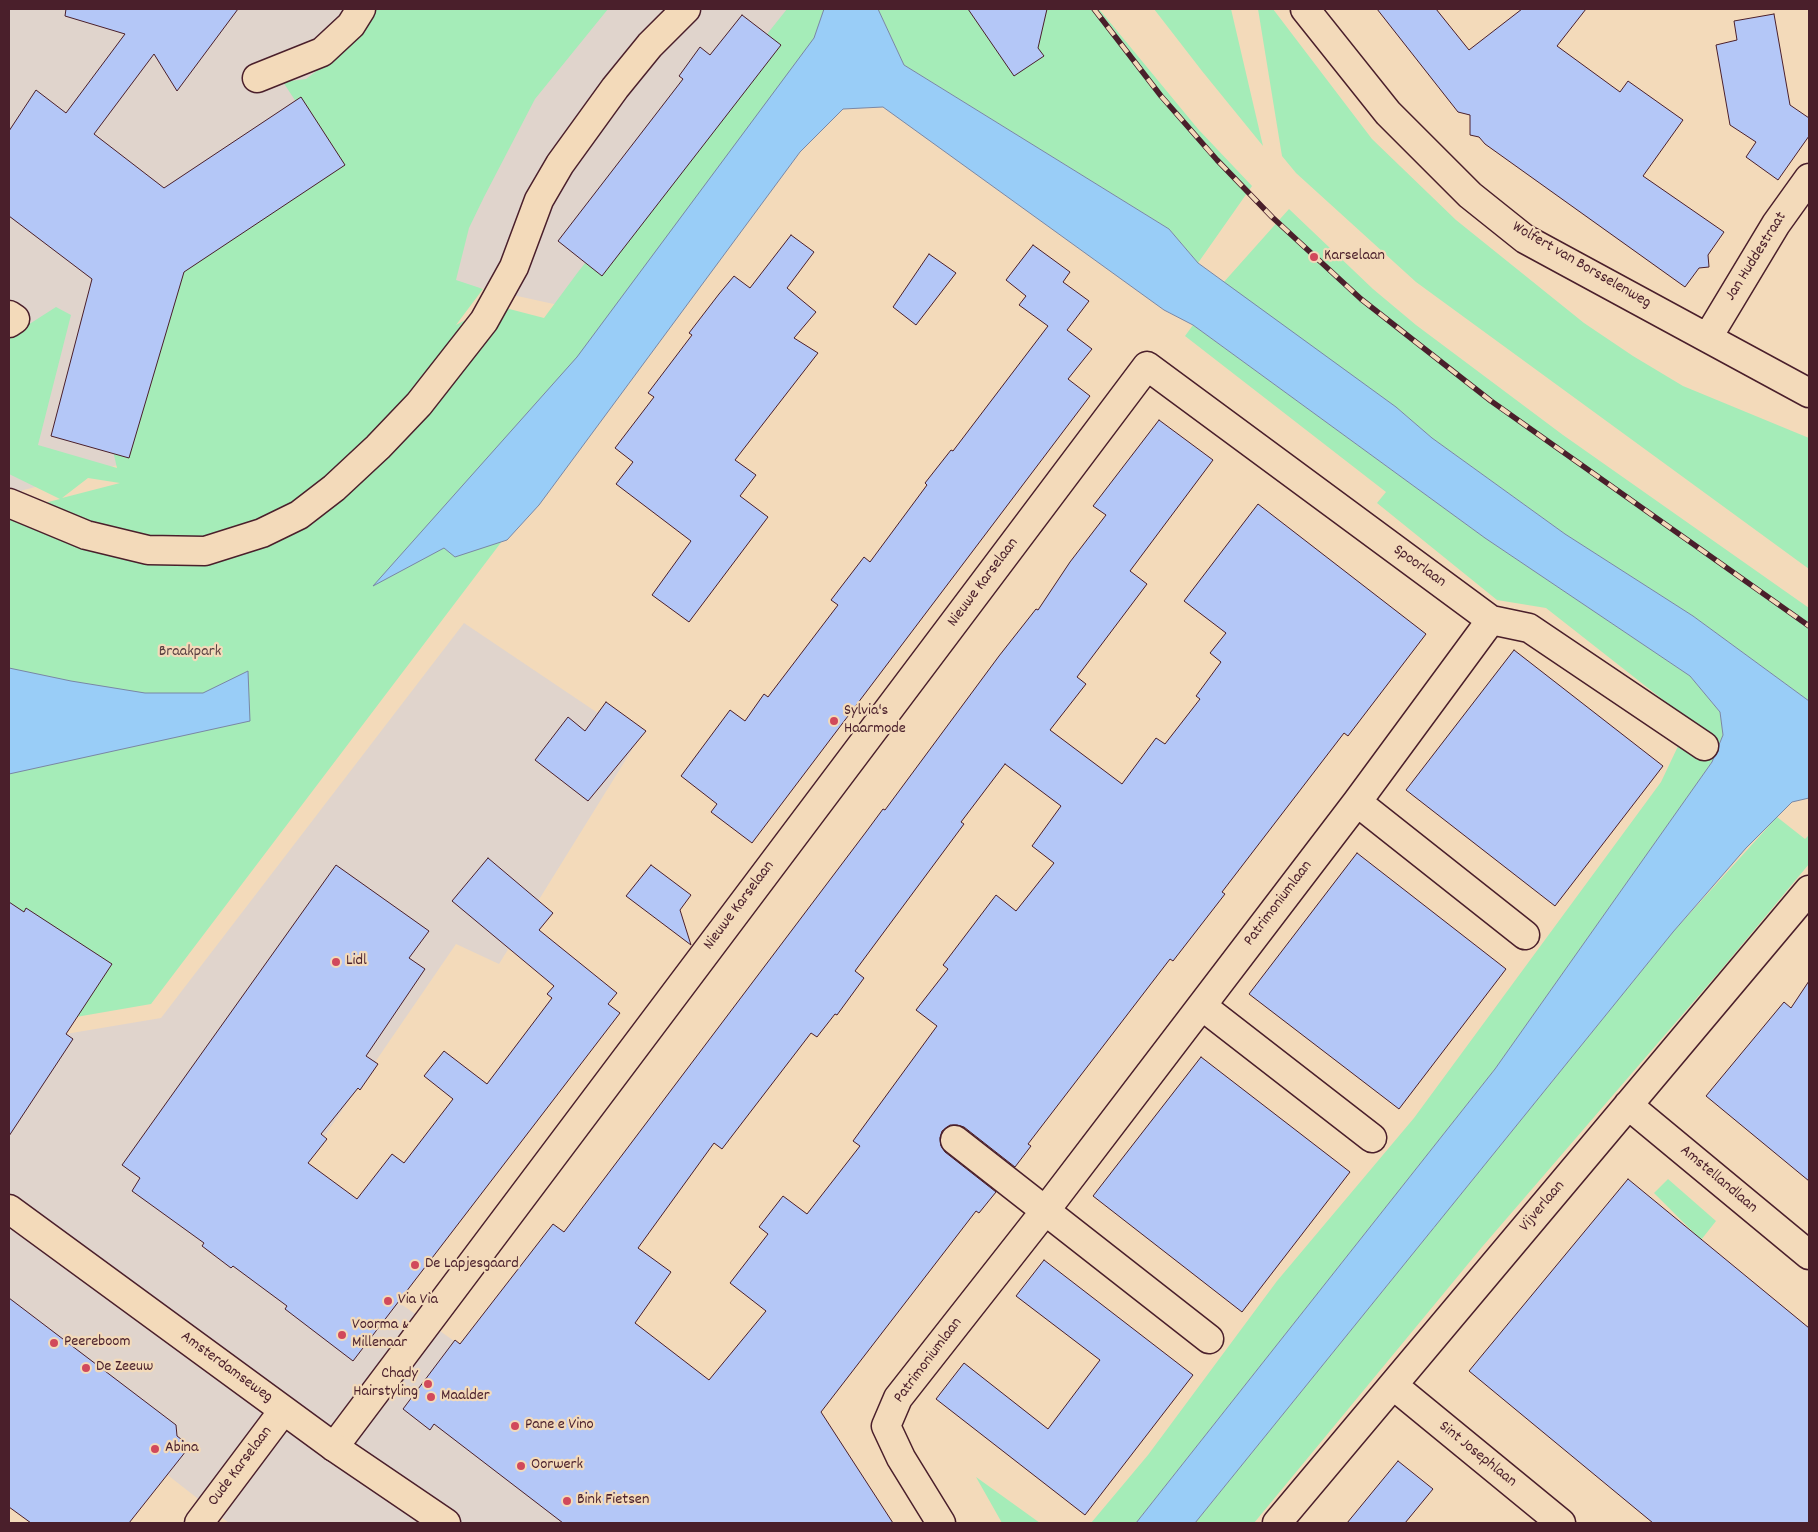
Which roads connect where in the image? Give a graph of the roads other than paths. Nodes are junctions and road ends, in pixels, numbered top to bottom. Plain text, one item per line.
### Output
1 (361, 9) edge
2 (686, 9) edge
3 (1305, 9) edge
4 (257, 78) dead end
5 (1809, 178) edge
6 (9, 315) edge
7 (9, 323) edge
8 (1708, 337) junction
9 (1147, 366) joint
10 (1809, 394) edge
11 (9, 503) edge
12 (1491, 620) junction
13 (1704, 746) dead end
14 (1357, 802) junction
15 (1809, 890) edge
16 (1525, 935) dead end
17 (1202, 1006) junction
18 (1628, 1105) junction
19 (1372, 1138) dead end
20 (956, 1140) dead end
21 (9, 1208) edge
22 (1045, 1211) junction
23 (1809, 1255) edge
24 (1209, 1339) dead end
25 (1394, 1386) junction
26 (284, 1411) junction
27 (334, 1447) junction
28 (199, 1523) edge
29 (446, 1523) edge
30 (941, 1523) edge
31 (1277, 1523) edge
32 (1561, 1523) edge

1 - 4 street
2 - 11 street
3 - 8 street, Wolfert van Borsselenweg
5 - 8 street, Jan Huddestraat
6 - 7 street
8 - 10 street, Wolfert van Borsselenweg
9 - 12 street, Spoorlaan
9 - 27 street, Nieuwe Karselaan
12 - 13 street, Spoorlaan
12 - 14 street, Patrimoniumlaan
14 - 16 street
14 - 17 street, Patrimoniumlaan
15 - 18 street, Vijverlaan
17 - 19 street
17 - 22 street, Patrimoniumlaan
18 - 23 street, Amstellandlaan
18 - 25 street, Vijverlaan
20 - 22 street
21 - 26 street, Amsterdamseweg
22 - 24 street
22 - 30 street, Patrimoniumlaan
25 - 31 street, Vijverlaan
25 - 32 street, Sint Josephlaan
26 - 27 street, Amsterdamseweg
26 - 28 street, Oude Karselaan
27 - 29 street, Amsterdamseweg

